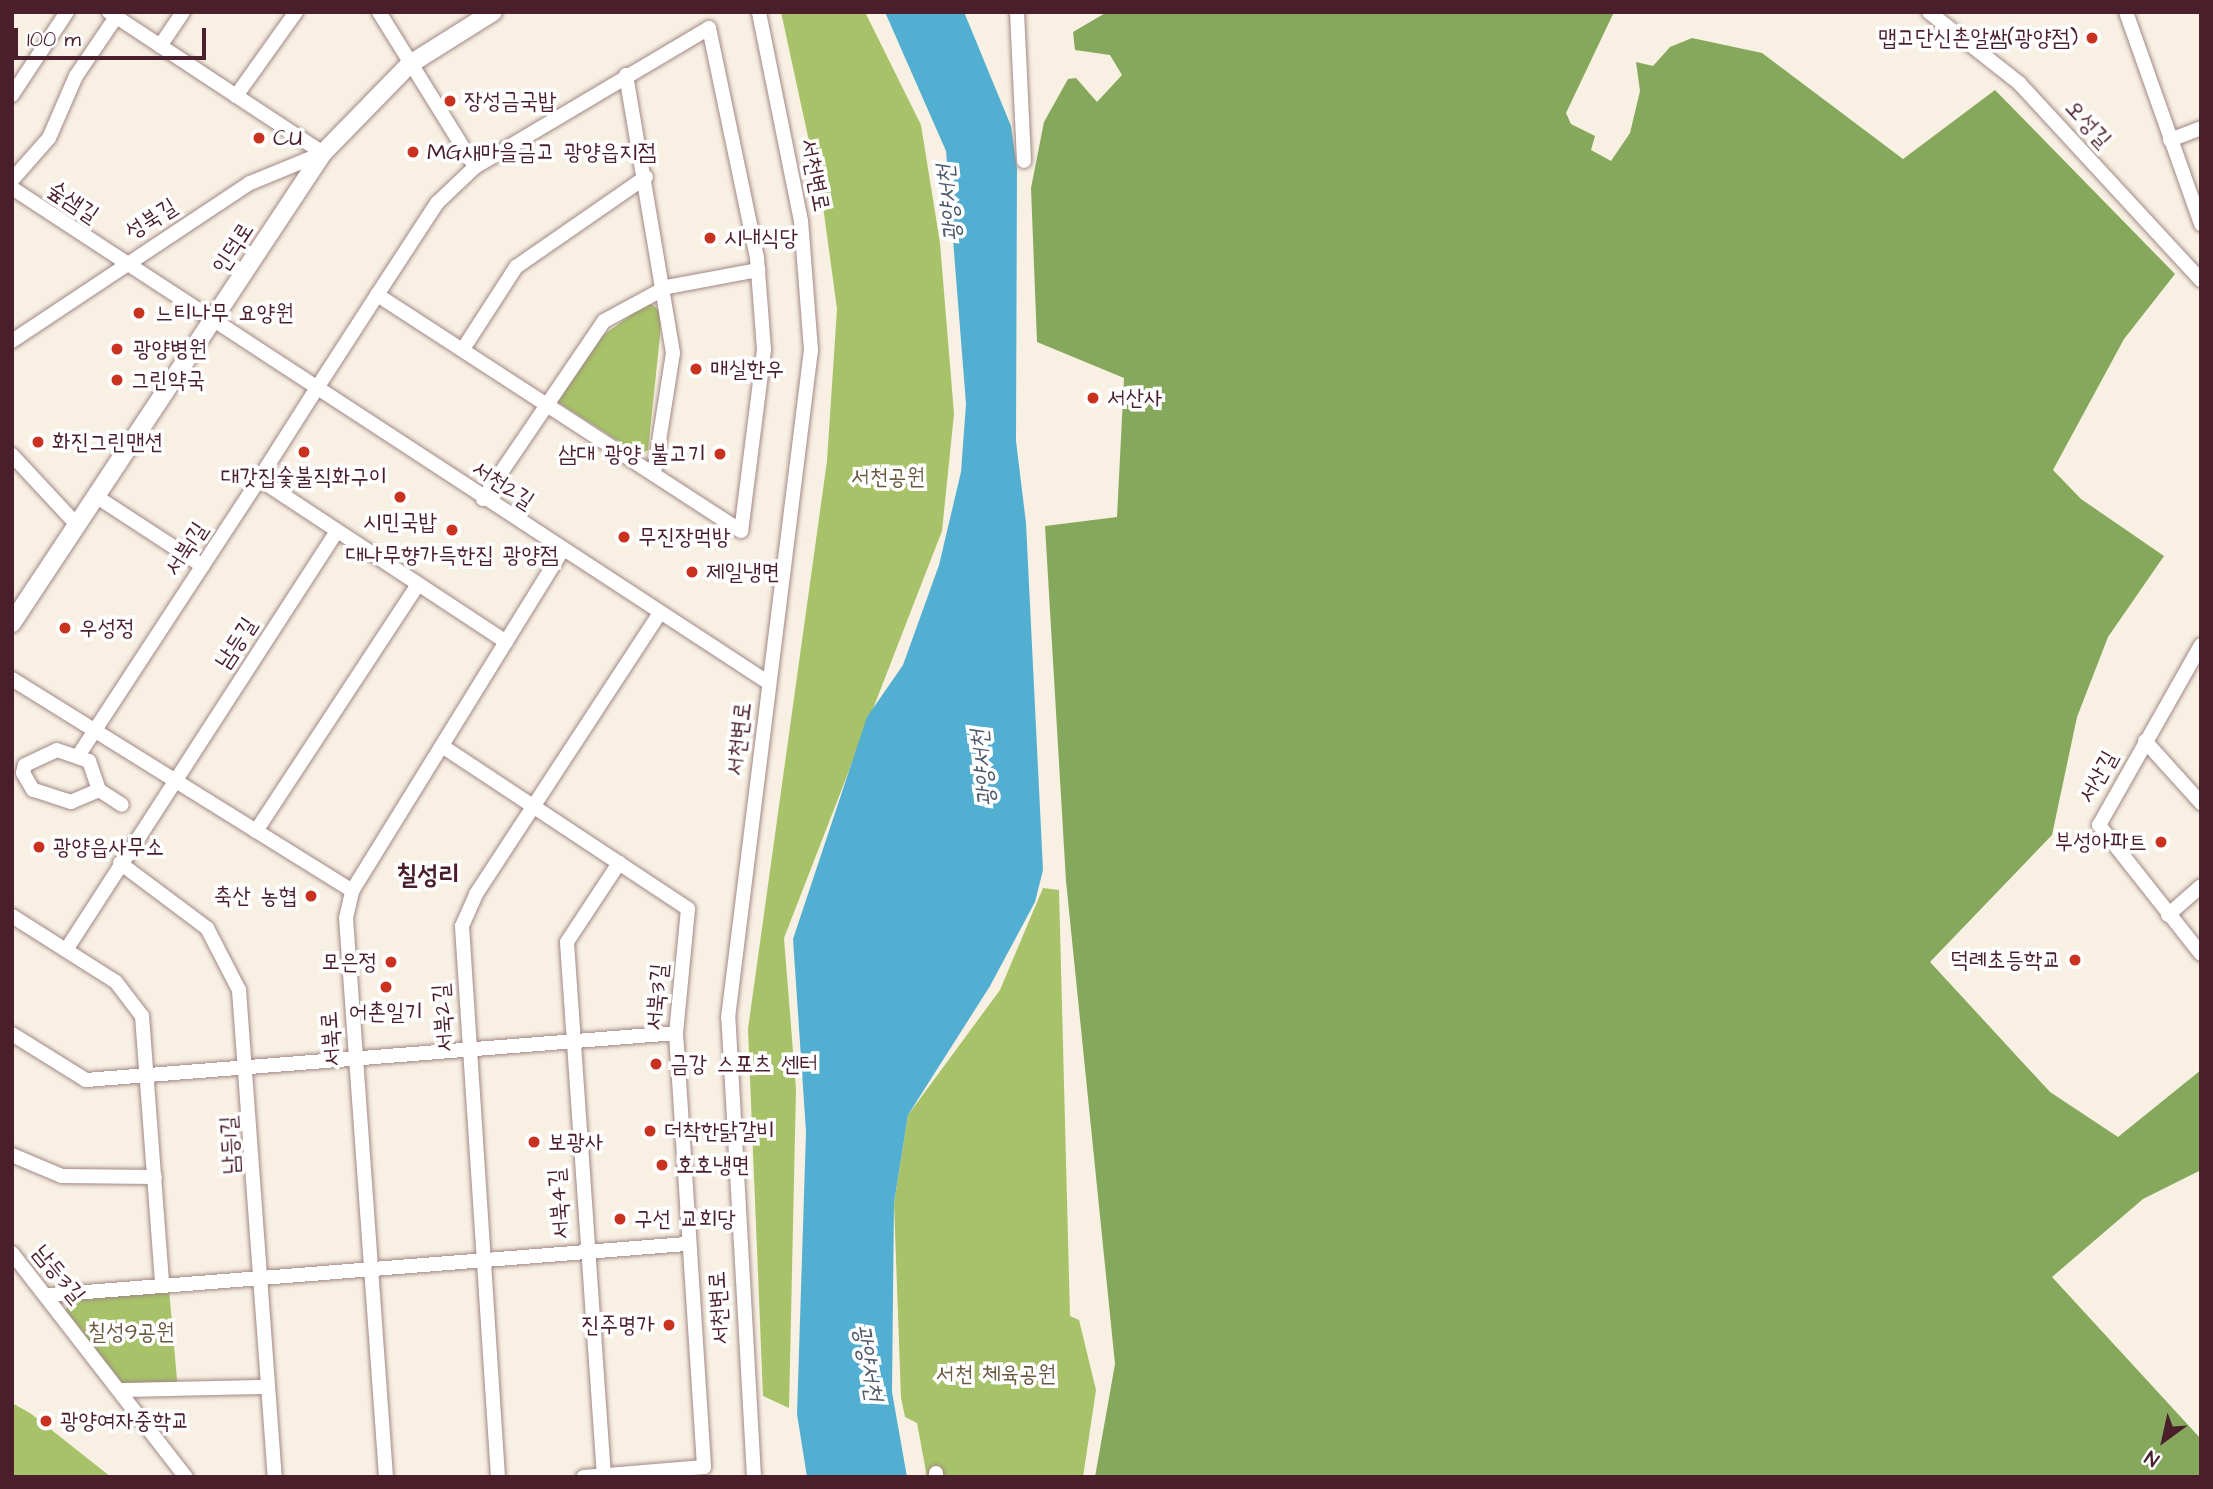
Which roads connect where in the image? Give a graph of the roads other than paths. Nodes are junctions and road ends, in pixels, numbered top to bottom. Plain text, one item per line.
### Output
1 (67, 12) edge
2 (183, 12) edge
3 (296, 12) edge
4 (379, 12) edge
5 (493, 12) edge
6 (759, 12) edge
7 (1017, 12) edge
8 (1929, 12) edge
9 (2126, 12) edge
10 (112, 15) edge
11 (160, 46) junction
12 (410, 64) junction
13 (626, 75) junction
14 (12, 95) edge
15 (236, 96) junction
16 (2201, 128) edge
17 (2170, 140) junction
18 (323, 153) junction
19 (1024, 160) dead end
20 (475, 167) junction
21 (646, 177) junction
22 (12, 180) edge
23 (12, 188) edge
24 (2201, 224) edge
25 (123, 264) junction
26 (758, 270) junction
27 (2201, 280) edge
28 (667, 287) junction
29 (377, 295) junction
30 (213, 325) junction
31 (12, 341) edge
32 (463, 349) junction
33 (315, 391) junction
34 (546, 404) junction
35 (12, 455) edge
36 (654, 473) junction
37 (259, 479) junction
38 (97, 498) junction
39 (484, 499) junction
40 (78, 526) junction
41 (337, 531) junction
42 (563, 550) junction
43 (202, 566) junction
44 (418, 584) junction
45 (660, 613) junction
46 (12, 623) edge
47 (506, 642) junction
48 (2201, 645) edge
49 (12, 679) edge
50 (769, 683) junction
51 (95, 731) junction
52 (2145, 741) junction
53 (442, 746) junction
54 (80, 753) junction
55 (174, 780) junction
56 (99, 790) junction
57 (2201, 803) edge
58 (122, 805) dead end
59 (533, 807) junction
60 (256, 831) junction
61 (120, 863) junction
62 (619, 863) junction
63 (2201, 886) edge
64 (352, 891) junction
65 (2168, 915) junction
66 (12, 916) edge
67 (66, 950) junction
68 (2201, 954) edge
69 (676, 1033) junction
70 (12, 1034) edge
71 (572, 1041) junction
72 (468, 1050) junction
73 (355, 1060) junction
74 (249, 1067) junction
75 (149, 1078) junction
76 (12, 1155) edge
77 (155, 1177) junction
78 (685, 1244) junction
79 (12, 1253) edge
80 (585, 1254) junction
81 (484, 1261) junction
82 (369, 1271) junction
83 (260, 1276) junction
84 (162, 1283) junction
85 (49, 1295) junction
86 (265, 1387) junction
87 (120, 1390) junction
88 (603, 1476) edge
89 (186, 1477) edge
90 (275, 1477) edge
91 (386, 1477) edge
92 (498, 1477) edge
93 (583, 1477) edge
94 (754, 1477) edge

1 - 14 street
2 - 11 street
3 - 15 street
4 - 12 street
5 - 12 main road, 인덕로
6 - 50 street, 서천변로
7 - 19 street
8 - 27 street, 오성길
9 - 17 street
10 - 11 street
10 - 22 street
11 - 15 street
12 - 18 main road, 인덕로
12 - 20 street
13 - 20 street, 서북1길
13 - 21 street
13 - 26 street, 서북1길
15 - 18 street
16 - 17 street
17 - 24 street
18 - 25 street, 성북길
18 - 30 main road, 인덕로
20 - 29 street, 서북1길
21 - 28 street
21 - 32 street
23 - 25 street, 숲샘길
25 - 30 street, 숲샘길
25 - 31 street, 성북길
26 - 28 street
26 - 36 street
28 - 34 street
28 - 36 street
29 - 32 street
29 - 33 street, 서북1길
30 - 33 street, 서천2길
30 - 38 main road, 인덕로
32 - 34 street
33 - 37 street, 서북1길
33 - 39 street, 서천2길
34 - 36 street
34 - 39 street
35 - 40 street
37 - 41 street
37 - 43 street, 서북1길
38 - 40 main road, 인덕로
38 - 43 street
39 - 42 street, 서천2길
40 - 46 main road, 인덕로
41 - 44 street
41 - 55 street, 남등길
42 - 45 street, 서천2길
42 - 47 street, 서북로
43 - 51 street, 서북1길
44 - 47 street
44 - 60 street
45 - 50 street, 서천2길
45 - 59 street, 서북2길
47 - 53 street, 서북로
48 - 52 street, 서산길
49 - 51 street
50 - 94 street, 서천변로
51 - 54 street, 서북1길
51 - 55 street
52 - 57 street
52 - 65 street, 서산길
53 - 59 street, 서북3길
53 - 64 street, 서북로
54 - 56 street
54 - 56 street
55 - 60 street
55 - 61 street, 남등길
56 - 58 street
59 - 62 street, 서북3길
59 - 72 street, 서북2길
60 - 64 street
61 - 67 street, 남등길
61 - 74 street, 남등1길
62 - 69 street, 서북3길
62 - 71 street, 서북4길
63 - 65 street
64 - 73 street, 서북로
65 - 68 street, 서산길
66 - 67 street
67 - 75 street
69 - 71 street
69 - 78 street, 서북3길
70 - 75 street
71 - 72 street
71 - 80 street, 서북4길
72 - 73 street
72 - 81 street, 서북2길
73 - 74 street
73 - 82 street, 서북로
74 - 75 street
74 - 83 street, 남등1길
75 - 77 street
76 - 77 street
77 - 84 street
78 - 80 street
78 - 88 street, 서북3길
79 - 85 street, 남등3길
80 - 81 street
80 - 88 street, 서북4길
81 - 82 street
81 - 92 street, 서북2길
82 - 83 street
82 - 91 street, 서북로
83 - 84 street
83 - 86 street, 남등1길
84 - 85 street
85 - 87 street, 남등3길
86 - 87 street
86 - 90 street, 남등1길
87 - 89 street, 남등3길
88 - 93 street

